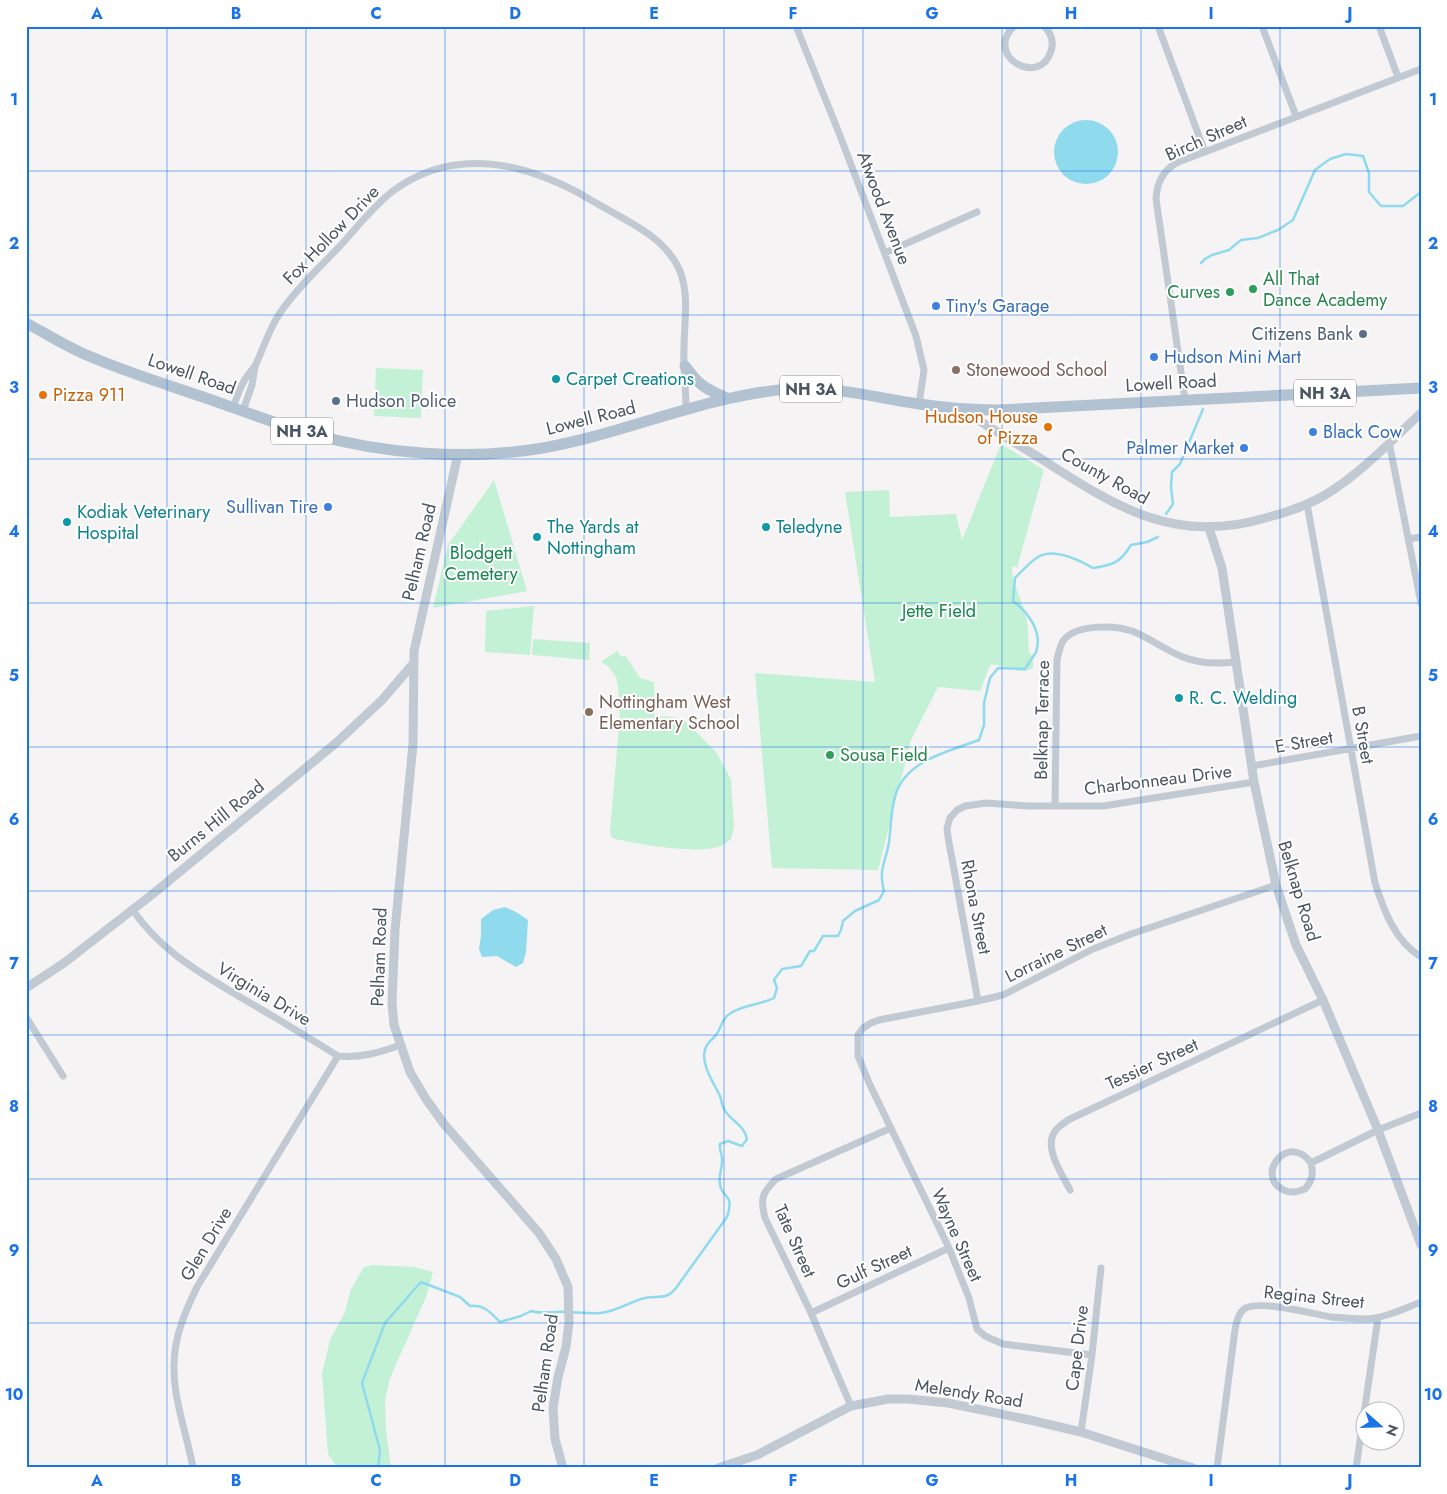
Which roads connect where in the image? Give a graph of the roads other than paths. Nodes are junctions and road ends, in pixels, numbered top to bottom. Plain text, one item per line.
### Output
1 (796, 26) edge
2 (1014, 26) edge
3 (1044, 26) edge
4 (1158, 26) edge
5 (1262, 26) edge
6 (1379, 26) edge
7 (1421, 69) edge
8 (1398, 77) junction
9 (1296, 116) junction
10 (1206, 152) junction
11 (977, 212) dead end
12 (885, 253) junction
13 (26, 323) edge
14 (685, 366) junction
15 (1421, 388) edge
16 (727, 398) junction
17 (1185, 400) junction
18 (919, 404) junction
19 (686, 408) junction
20 (238, 409) junction
21 (962, 410) junction
22 (1421, 413) edge
23 (1390, 442) junction
24 (458, 454) junction
25 (1307, 504) junction
26 (1209, 528) junction
27 (1421, 537) edge
28 (1408, 539) junction
29 (1421, 603) edge
30 (1236, 662) junction
31 (413, 664) junction
32 (1421, 736) edge
33 (1350, 749) junction
34 (1252, 766) junction
35 (1254, 782) junction
36 (1055, 806) junction
37 (950, 818) joint
38 (1276, 885) junction
39 (132, 909) junction
40 (1421, 958) edge
41 (26, 988) edge
42 (1323, 1000) junction
43 (978, 1001) junction
44 (26, 1017) edge
45 (400, 1045) junction
46 (857, 1045) joint
47 (338, 1056) junction
48 (63, 1076) dead end
49 (1421, 1113) edge
50 (892, 1128) junction
51 (1378, 1130) junction
52 (1311, 1163) junction
53 (1070, 1190) dead end
54 (1421, 1245) edge
55 (949, 1248) junction
56 (1101, 1268) dead end
57 (1421, 1302) edge
58 (810, 1313) junction
59 (1378, 1318) junction
60 (1092, 1355) junction
61 (852, 1406) junction
62 (1081, 1432) junction
63 (193, 1468) edge
64 (563, 1468) edge
65 (718, 1468) edge
66 (1193, 1468) edge
67 (1217, 1468) edge
68 (1356, 1468) edge

1 - 12 street, Atwood Avenue
2 - 3 street
4 - 10 street
5 - 9 street
6 - 8 street
7 - 8 street, Birch Street
8 - 9 street, Birch Street
9 - 10 street, Birch Street
10 - 17 street, Birch Street
11 - 12 street
12 - 18 street, Atwood Avenue
13 - 20 main road, Lowell Road / NH 3A
14 - 16 main road
14 - 19 street, Fox Hollow Drive
14 - 20 street, Fox Hollow Drive
15 - 17 main road, Lowell Road / NH 3A
16 - 18 main road, Lowell Road / NH 3A
16 - 19 main road, Lowell Road / NH 3A
17 - 21 main road, Lowell Road / NH 3A
18 - 21 main road, Lowell Road / NH 3A
19 - 24 main road, Lowell Road / NH 3A
20 - 24 main road, Lowell Road / NH 3A
21 - 26 street, County Road
22 - 23 street, County Road
23 - 25 street, County Road
23 - 28 street
24 - 31 street, Pelham Road
25 - 26 street, County Road
25 - 33 street, B Street
26 - 30 street, Belknap Road
27 - 28 street
28 - 29 street
30 - 34 street, Belknap Road
30 - 36 street, Belknap Terrace
31 - 39 street, Burns Hill Road
31 - 45 street, Pelham Road
32 - 33 street, E Street
33 - 34 street, E Street
33 - 40 street, B Street
34 - 35 street, Belknap Road
35 - 36 street, Charbonneau Drive
35 - 38 street, Belknap Road
36 - 37 street, Charbonneau Drive
37 - 43 street, Rhona Street
38 - 42 street, Belknap Road
38 - 43 street, Lorraine Street
39 - 41 street, Burns Hill Road
39 - 47 street, Virginia Drive
42 - 51 street, Belknap Road
42 - 53 street, Tessier Street
43 - 46 street, Lorraine Street
44 - 48 street
45 - 47 street, Virginia Drive
45 - 64 street, Pelham Road
46 - 50 street, Wayne Street
47 - 63 street, Glen Drive
49 - 51 street
50 - 55 street, Wayne Street
50 - 58 street, Tate Street
51 - 52 street
51 - 54 street, Belknap Road
52 - 52 street
55 - 58 street, Gulf Street
55 - 60 street, Wayne Street
56 - 60 street, Cape Drive
57 - 59 street, Regina Street
58 - 61 street, Tate Street
59 - 67 street, Regina Street
59 - 68 street
60 - 62 street, Cape Drive
61 - 62 street, Melendy Road
61 - 65 street, Melendy Road
62 - 66 street, Melendy Road

